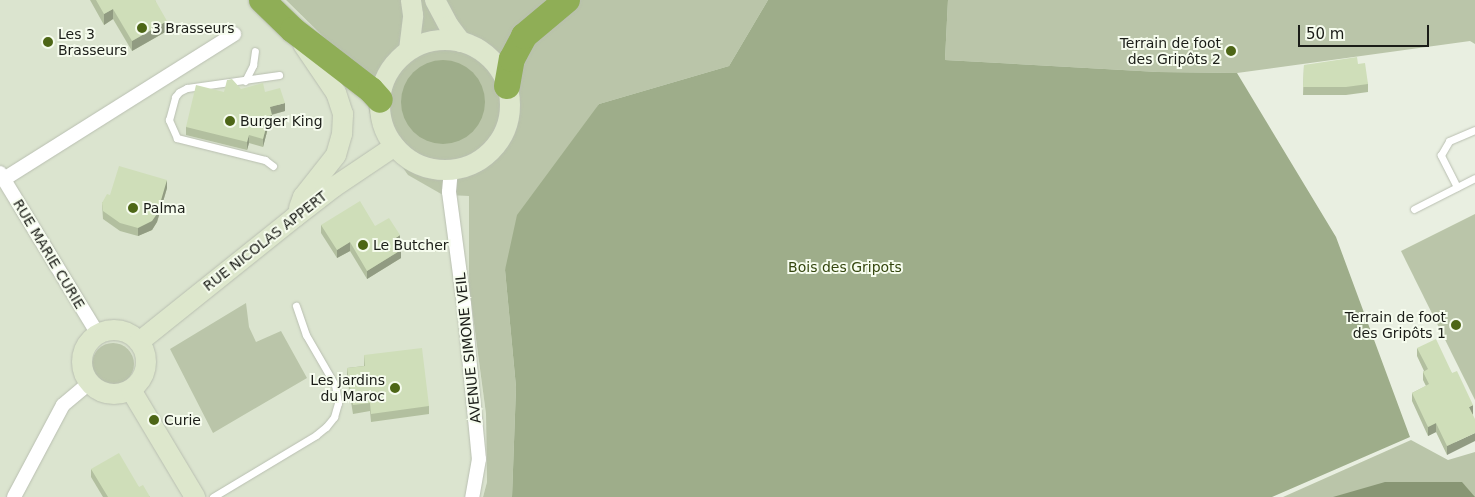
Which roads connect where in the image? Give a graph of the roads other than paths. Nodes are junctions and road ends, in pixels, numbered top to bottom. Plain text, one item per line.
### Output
1 (262, 0) edge
2 (411, 0) edge
3 (435, 0) edge
4 (567, 0) edge
5 (293, 30) junction
6 (234, 34) dead end
7 (461, 42) junction
8 (409, 50) junction
9 (255, 51) dead end
10 (279, 76) dead end
11 (245, 81) junction
12 (507, 86) junction
13 (380, 100) junction
14 (1475, 130) edge
15 (395, 146) junction
16 (273, 166) dead end
17 (451, 169) junction
18 (2, 176) edge
19 (1475, 178) edge
20 (1457, 187) junction
21 (1414, 209) dead end
22 (295, 217) junction
23 (296, 306) dead end
24 (98, 334) junction
25 (139, 342) junction
26 (89, 383) junction
27 (132, 390) junction
28 (14, 497) edge
29 (194, 497) edge
30 (213, 497) edge
31 (472, 497) edge

1 - 5 highway
2 - 8 street
3 - 7 street
4 - 12 highway
5 - 13 highway
5 - 22 street
6 - 18 street
7 - 8 street
7 - 12 street
8 - 13 street
9 - 11 lane
10 - 11 lane
11 - 16 lane
12 - 17 street
13 - 15 street
14 - 20 lane
15 - 17 street
15 - 22 street, RUE NICOLAS APPERT
17 - 31 street, AVENUE SIMONE VEIL
18 - 24 street, RUE MARIE CURIE
19 - 20 lane
20 - 21 lane
22 - 25 street, RUE NICOLAS APPERT
23 - 30 lane
24 - 25 street
24 - 26 street
25 - 27 street
26 - 27 street
26 - 28 street
27 - 29 street

